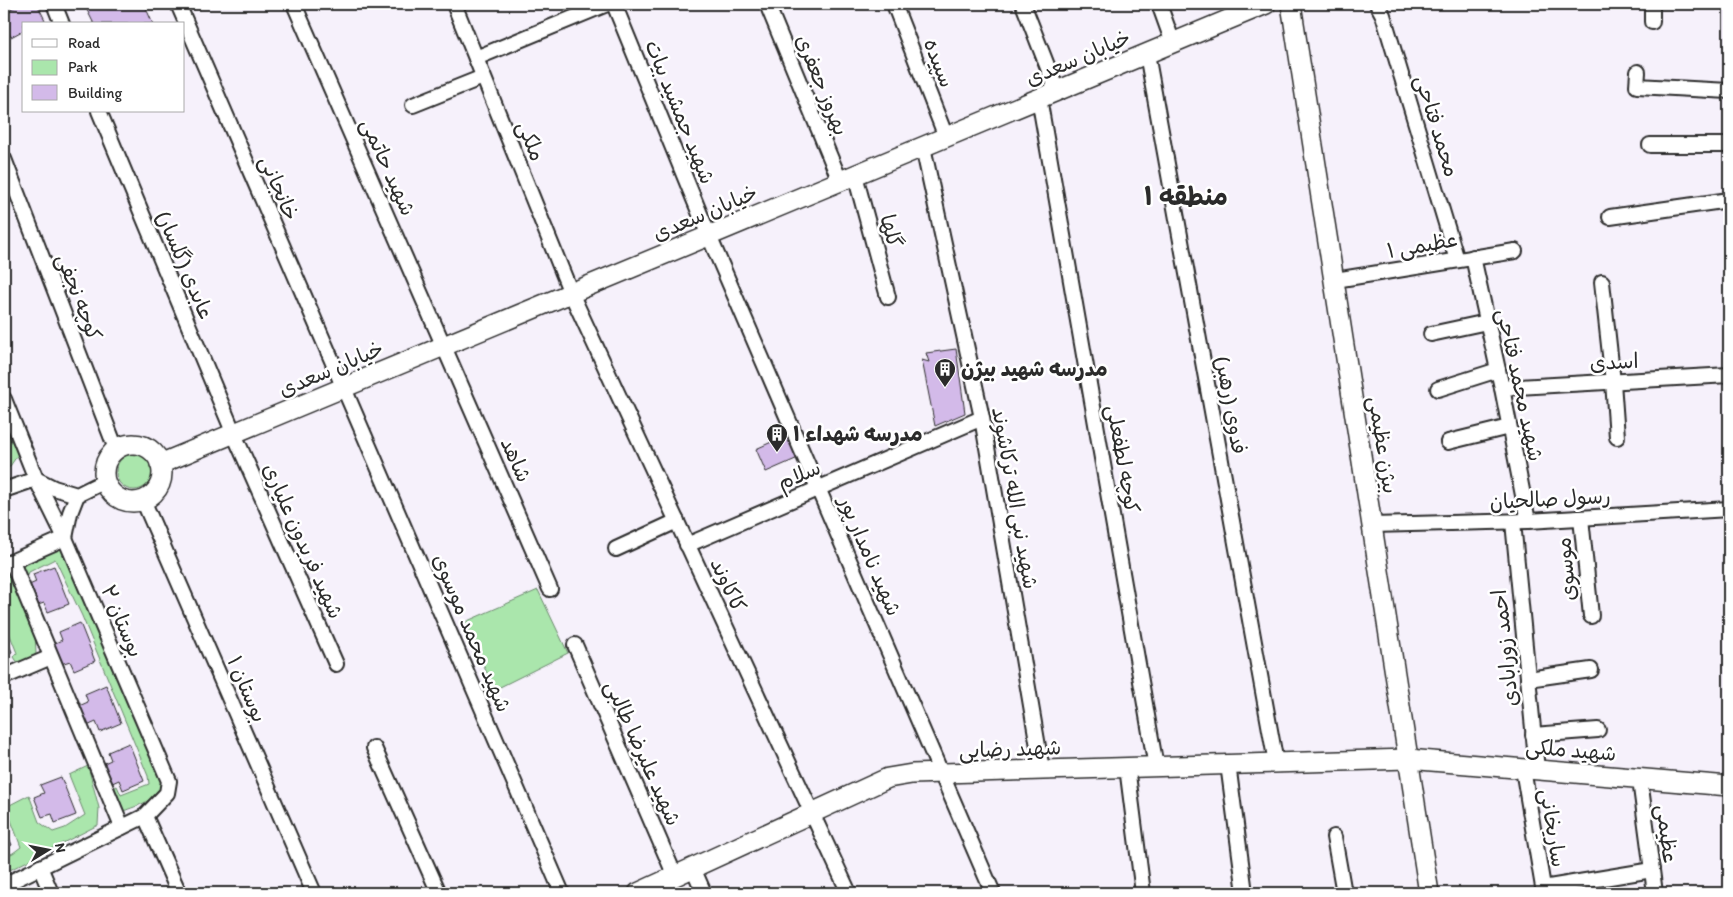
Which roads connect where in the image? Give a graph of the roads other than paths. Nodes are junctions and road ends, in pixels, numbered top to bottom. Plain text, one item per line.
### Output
1 (54, 4) edge
2 (178, 4) edge
3 (294, 4) edge
4 (454, 4) edge
5 (607, 4) edge
6 (614, 4) edge
7 (767, 4) edge
8 (894, 4) edge
9 (1023, 4) edge
10 (1159, 4) edge
11 (1266, 4) edge
12 (1292, 4) edge
13 (1377, 4) edge
14 (1652, 4) edge
15 (61, 22) edge
16 (1652, 22) dead end
17 (1173, 43) junction
18 (1147, 54) junction
19 (476, 58) junction
20 (1638, 72) dead end
21 (483, 77) junction
22 (1057, 91) junction
23 (1729, 91) edge
24 (1039, 98) junction
25 (413, 105) dead end
26 (99, 112) edge
27 (946, 137) junction
28 (1650, 145) dead end
29 (1729, 145) edge
30 (923, 147) junction
31 (4, 159) edge
32 (848, 178) junction
33 (1729, 200) edge
34 (1610, 217) dead end
35 (710, 236) junction
36 (1515, 251) dead end
37 (1473, 256) junction
38 (1456, 260) junction
39 (1335, 280) junction
40 (1602, 282) dead end
41 (571, 293) junction
42 (888, 297) dead end
43 (1487, 322) junction
44 (1431, 334) dead end
45 (444, 346) junction
46 (1498, 370) junction
47 (1729, 376) edge
48 (1613, 382) junction
49 (344, 388) junction
50 (1502, 388) junction
51 (1438, 389) dead end
52 (4, 399) edge
53 (982, 418) junction
54 (1509, 427) junction
55 (234, 434) junction
56 (1617, 437) dead end
57 (1448, 442) dead end
58 (116, 449) junction
59 (160, 464) junction
60 (36, 479) junction
61 (105, 481) junction
62 (818, 488) junction
63 (4, 490) edge
64 (78, 495) junction
65 (144, 500) junction
66 (1729, 509) edge
67 (1581, 518) junction
68 (1528, 521) junction
69 (677, 522) junction
70 (1513, 522) junction
71 (1372, 525) junction
72 (65, 538) junction
73 (687, 545) junction
74 (616, 549) dead end
75 (8, 564) edge
76 (550, 589) dead end
77 (1591, 616) dead end
78 (575, 645) dead end
79 (51, 657) junction
80 (336, 664) dead end
81 (1591, 670) dead end
82 (4, 677) edge
83 (1528, 679) junction
84 (1598, 730) dead end
85 (1534, 735) junction
86 (374, 748) dead end
87 (1408, 759) junction
88 (1276, 763) junction
89 (1228, 764) junction
90 (1128, 767) junction
91 (1156, 767) junction
92 (1530, 769) junction
93 (1042, 770) junction
94 (942, 773) junction
95 (1640, 780) junction
96 (1729, 786) edge
97 (812, 814) junction
98 (145, 816) junction
99 (122, 827) junction
100 (1334, 837) dead end
101 (40, 866) junction
102 (693, 868) junction
103 (1652, 870) junction
104 (675, 876) junction
105 (4, 885) edge
106 (1543, 891) edge
107 (51, 893) edge
108 (180, 893) edge
109 (314, 893) edge
110 (439, 893) edge
111 (562, 893) edge
112 (638, 893) edge
113 (704, 893) edge
114 (849, 893) edge
115 (993, 893) edge
116 (1143, 893) edge
117 (1245, 893) edge
118 (1344, 893) edge
119 (1429, 893) edge
120 (1655, 893) edge

1 - 15 street
2 - 49 street, خانجانی
3 - 45 street, شهید حاتمی
4 - 19 street, ملکی
5 - 19 street
6 - 35 street, شهید جمشید بیات
7 - 32 street, بهروز جعفری
8 - 27 street, سپیده
9 - 22 street
10 - 17 street
11 - 17 main road, خیابان سعدی
12 - 39 main road, بیژن عظیمی
13 - 38 street, محمد فتاحی
14 - 16 street
17 - 18 main road, خیابان سعدی
18 - 22 main road, خیابان سعدی
18 - 88 street, فدوی (رهبر)
19 - 21 street, ملکی
20 - 23 street
21 - 25 street
21 - 41 street, ملکی
22 - 24 main road, خیابان سعدی
24 - 27 main road, خیابان سعدی
24 - 91 street, کوچه لطفعلی
26 - 55 street, عابدی (گلسار)
27 - 30 main road, خیابان سعدی
28 - 29 street
30 - 32 main road, خیابان سعدی
30 - 53 street, شهید نبی الله ترکاشوند
31 - 58 street, کوچه نجفی
32 - 35 main road, خیابان سعدی
32 - 42 street, گلها
33 - 34 street
35 - 41 main road, خیابان سعدی
35 - 62 street, شهید نامدار پور
36 - 37 street, عظیمی ۱
37 - 38 street, عظیمی ۱
37 - 43 street, شهید محمد فتاحی
38 - 39 street, عظیمی ۱
39 - 71 main road, بیژن عظیمی
40 - 48 street
41 - 45 main road, خیابان سعدی
41 - 69 street, کاکاوند
43 - 44 street
43 - 46 street, شهید محمد فتاحی
45 - 49 main road, خیابان سعدی
45 - 76 street, شاهد
46 - 50 street, شهید محمد فتاحی
46 - 51 street
47 - 48 street, اسدی
48 - 50 street, اسدی
48 - 56 street
49 - 55 main road, خیابان سعدی
49 - 111 street, شهید محمد موسوی
50 - 54 street, شهید محمد فتاحی
52 - 60 street, بوستان ۲
53 - 62 street, سلام
53 - 93 street, شهید نبی الله ترکاشوند
54 - 57 street
54 - 68 street, شهید محمد فتاحی
55 - 59 main road, خیابان سعدی
55 - 80 street, شهید فریدون علیاری
58 - 59 main road
58 - 61 main road
59 - 65 main road
60 - 63 street
60 - 64 street
60 - 72 street, بوستان ۲
61 - 64 street
61 - 65 main road
62 - 73 street, سلام
62 - 94 street, شهید نامدار پور
64 - 72 street
65 - 109 street, بوستان ۱
66 - 67 street, رسول صالحیان
67 - 68 street, رسول صالحیان
67 - 77 street, موسوی
68 - 70 street, رسول صالحیان
69 - 73 street, کاکاوند
69 - 74 street
70 - 71 street, رسول صالحیان
70 - 83 street, احمد زورابادی
71 - 87 main road, بیژن عظیمی
72 - 75 street
72 - 98 street, بوستان ۲
73 - 97 street, کاکاوند
75 - 79 street
78 - 104 street, شهید علیرضا طالبی
79 - 82 street
79 - 99 street
81 - 83 street
83 - 85 street, احمد زورابادی
84 - 85 street
85 - 92 street, احمد زورابادی
86 - 110 street
87 - 88 main road, شهید رضایی
87 - 92 main road, شهید ملکی
87 - 119 main road, بیژن عظیمی
88 - 89 main road, شهید رضایی
89 - 91 main road, شهید رضایی
89 - 117 street
90 - 91 main road, شهید رضایی
90 - 93 main road, شهید رضایی
90 - 116 street
92 - 95 main road, شهید ملکی
92 - 106 street, ساریخانی
93 - 94 main road, شهید رضایی
94 - 97 main road, شهید رضایی
94 - 115 street, شهید نامدار پور
95 - 96 main road, شهید ملکی
95 - 103 street, عظیمی
97 - 102 main road, شهید رضایی
97 - 114 street, کاکاوند
98 - 99 street
98 - 108 street
99 - 101 street
100 - 118 street
101 - 105 street
101 - 107 street
102 - 104 main road, شهید رضایی
102 - 113 street
103 - 106 street
103 - 120 street, عظیمی
104 - 112 main road, شهید رضایی

